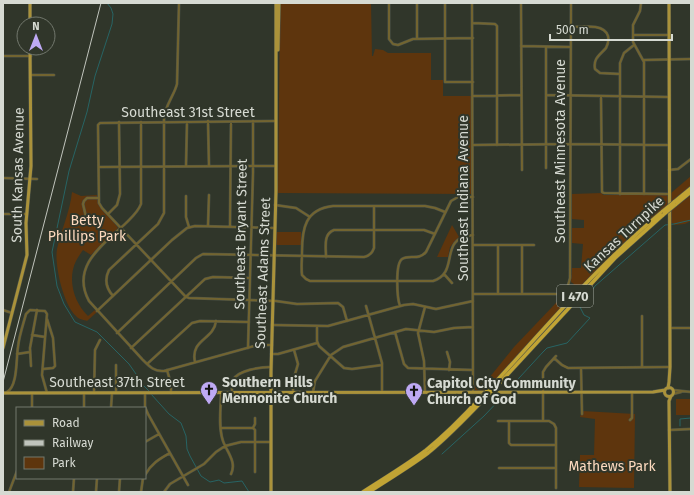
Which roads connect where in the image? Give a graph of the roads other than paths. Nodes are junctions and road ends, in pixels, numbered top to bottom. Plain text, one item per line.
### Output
1 (30, 3) edge
2 (178, 3) edge
3 (276, 3) edge
4 (279, 3) edge
5 (389, 3) edge
6 (417, 3) edge
7 (445, 3) edge
8 (472, 3) edge
9 (521, 3) edge
10 (571, 3) edge
11 (641, 3) edge
12 (669, 3) edge
13 (30, 16) edge
14 (473, 23) junction
15 (571, 27) junction
16 (633, 35) junction
17 (669, 35) junction
18 (417, 38) junction
19 (445, 38) junction
20 (473, 38) junction
21 (634, 45) junction
22 (521, 46) junction
23 (546, 47) junction
24 (571, 47) junction
25 (276, 55) junction
26 (3, 56) edge
27 (16, 56) edge
28 (30, 56) edge
29 (669, 59) junction
30 (691, 59) edge
31 (643, 60) junction
32 (620, 74) junction
33 (31, 75) junction
34 (54, 75) dead end
35 (473, 82) junction
36 (497, 95) junction
37 (546, 95) junction
38 (571, 95) junction
39 (473, 96) junction
40 (521, 96) junction
41 (601, 96) junction
42 (620, 96) junction
43 (644, 96) junction
44 (669, 97) junction
45 (208, 121) junction
46 (253, 121) junction
47 (276, 121) junction
48 (119, 122) junction
49 (141, 122) junction
50 (164, 122) junction
51 (187, 122) junction
52 (230, 122) junction
53 (571, 144) junction
54 (601, 144) junction
55 (620, 144) junction
56 (473, 145) junction
57 (497, 145) junction
58 (522, 145) junction
59 (546, 145) junction
60 (644, 145) junction
61 (669, 145) junction
62 (691, 159) edge
63 (164, 166) junction
64 (186, 166) junction
65 (209, 166) junction
66 (231, 166) junction
67 (253, 166) junction
68 (276, 166) junction
69 (99, 167) junction
70 (120, 167) junction
71 (142, 167) junction
72 (546, 168) dead end
73 (522, 170) dead end
74 (669, 170) junction
75 (3, 178) edge
76 (31, 178) junction
77 (37, 179) dead end
78 (691, 188) edge
79 (691, 192) edge
80 (620, 194) junction
81 (644, 194) junction
82 (669, 194) junction
83 (209, 195) dead end
84 (186, 196) dead end
85 (473, 197) junction
86 (98, 198) junction
87 (674, 204) junction
88 (275, 205) junction
89 (374, 206) junction
90 (445, 212) junction
91 (3, 214) edge
92 (27, 214) junction
93 (108, 214) junction
94 (86, 217) dead end
95 (310, 217) junction
96 (208, 226) junction
97 (189, 227) junction
98 (230, 227) junction
99 (252, 227) junction
100 (121, 228) junction
101 (275, 228) junction
102 (374, 230) junction
103 (435, 234) junction
104 (473, 235) junction
105 (136, 244) junction
106 (473, 245) junction
107 (498, 245) junction
108 (522, 245) junction
109 (534, 245) dead end
110 (251, 255) junction
111 (274, 256) junction
112 (302, 257) junction
113 (326, 257) junction
114 (151, 260) junction
115 (444, 274) junction
116 (250, 278) junction
117 (171, 281) junction
118 (398, 281) junction
119 (452, 283) dead end
120 (473, 294) junction
121 (498, 294) junction
122 (522, 294) junction
123 (113, 296) junction
124 (186, 296) junction
125 (250, 300) junction
126 (273, 301) junction
127 (473, 301) junction
128 (366, 306) dead end
129 (400, 306) junction
130 (425, 307) junction
131 (3, 310) edge
132 (37, 310) junction
133 (97, 311) junction
134 (12, 313) junction
135 (369, 315) junction
136 (642, 316) dead end
137 (46, 318) junction
138 (347, 320) junction
139 (216, 321) junction
140 (250, 322) junction
141 (272, 325) junction
142 (317, 326) junction
143 (473, 327) junction
144 (669, 328) junction
145 (691, 328) edge
146 (418, 330) junction
147 (117, 332) junction
148 (395, 332) junction
149 (32, 335) junction
150 (45, 337) junction
151 (375, 338) junction
152 (100, 340) dead end
153 (317, 343) junction
154 (272, 345) junction
155 (3, 348) edge
156 (131, 348) junction
157 (248, 348) junction
158 (294, 350) junction
159 (30, 352) junction
160 (447, 352) dead end
161 (17, 354) junction
162 (271, 354) junction
163 (330, 356) junction
164 (195, 362) junction
165 (147, 364) junction
166 (116, 365) dead end
167 (382, 365) junction
168 (31, 366) dead end
169 (271, 367) junction
170 (642, 367) junction
171 (670, 367) junction
172 (43, 368) junction
173 (425, 368) junction
174 (581, 368) junction
175 (167, 370) junction
176 (449, 370) junction
177 (473, 370) junction
178 (11, 389) junction
179 (221, 392) junction
180 (232, 392) junction
181 (271, 392) junction
182 (293, 392) junction
183 (313, 392) junction
184 (382, 392) junction
185 (425, 392) junction
186 (473, 392) junction
187 (543, 392) junction
188 (581, 392) junction
189 (632, 392) junction
190 (669, 392) junction
191 (691, 392) edge
192 (4, 393) edge
193 (47, 393) junction
194 (84, 393) junction
195 (94, 393) junction
196 (112, 393) junction
197 (116, 393) junction
198 (146, 393) junction
199 (171, 393) junction
200 (14, 394) junction
201 (32, 394) junction
202 (483, 398) junction
203 (32, 407) edge
204 (84, 407) edge
205 (111, 407) edge
206 (145, 407) edge
207 (582, 414) dead end
208 (146, 415) edge
209 (255, 418) dead end
210 (630, 420) dead end
211 (498, 421) dead end
212 (509, 421) junction
213 (543, 421) junction
214 (221, 428) junction
215 (253, 428) junction
216 (670, 430) junction
217 (691, 430) edge
218 (159, 434) junction
219 (146, 441) edge
220 (255, 442) junction
221 (270, 442) junction
222 (556, 445) junction
223 (225, 446) junction
224 (170, 453) junction
225 (498, 468) dead end
226 (556, 468) junction
227 (255, 472) dead end
228 (146, 473) edge
229 (16, 474) edge
230 (231, 474) dead end
231 (183, 476) junction
232 (74, 479) edge
233 (97, 479) edge
234 (120, 479) edge
235 (143, 479) edge
236 (188, 485) dead end
237 (556, 488) dead end
238 (9, 492) edge
239 (73, 492) edge
240 (96, 492) edge
241 (119, 492) edge
242 (141, 492) edge
243 (164, 492) edge
244 (271, 492) edge
245 (363, 492) edge
246 (369, 492) edge
247 (670, 492) edge

1 - 13 main road
2 - 50 street
3 - 25 main road, Southeast Adams Street
4 - 25 main road, Southeast Adams Street
5 - 18 street
6 - 18 street
7 - 19 street
8 - 14 street, Southeast Indiana Avenue
9 - 22 street
10 - 15 street, Southeast Minnesota Avenue
11 - 16 street
12 - 17 main road
14 - 20 street, Southeast Indiana Avenue
14 - 36 street
15 - 24 street, Southeast Minnesota Avenue
15 - 32 street
16 - 17 street
16 - 21 street
17 - 29 main road
18 - 19 street
19 - 20 street
19 - 35 street
20 - 35 street, Southeast Indiana Avenue
21 - 31 street
21 - 32 street
22 - 23 street
22 - 40 street
23 - 24 street
23 - 37 street
24 - 38 street, Southeast Minnesota Avenue
25 - 47 main road, Southeast Adams Street
26 - 27 street
28 - 33 main road, South Kansas Avenue
29 - 30 street
29 - 31 street
29 - 44 main road
31 - 43 street
32 - 42 street
33 - 34 street
33 - 76 main road, South Kansas Avenue
35 - 39 street, Southeast Indiana Avenue
36 - 39 street
36 - 40 street
36 - 57 street
37 - 38 street
37 - 59 street
38 - 41 street
38 - 53 street, Southeast Minnesota Avenue
39 - 56 street, Southeast Indiana Avenue
40 - 58 street
41 - 42 street
41 - 54 street
42 - 43 street
42 - 55 street
43 - 44 street
43 - 60 street
44 - 61 main road
45 - 51 street, Southeast 31st Street
45 - 52 street, Southeast 31st Street
45 - 65 street
46 - 47 street, Southeast 31st Street
46 - 52 street, Southeast 31st Street
46 - 67 street, Southeast Bryant Street
47 - 68 main road, Southeast Adams Street
48 - 49 street, Southeast 31st Street
48 - 69 street, Southeast 31st Street
48 - 70 street
49 - 50 street, Southeast 31st Street
49 - 71 street
50 - 51 street, Southeast 31st Street
50 - 63 street
51 - 64 street
52 - 66 street
53 - 54 street
53 - 59 street
53 - 122 street, Southeast Minnesota Avenue
54 - 55 street
54 - 80 street
55 - 60 street
55 - 80 street
56 - 57 street
56 - 85 street, Southeast Indiana Avenue
57 - 58 street
58 - 59 street
58 - 73 street
59 - 72 street
60 - 61 street
60 - 81 street
61 - 74 main road
62 - 74 street
63 - 64 street
63 - 71 street
63 - 105 street
64 - 65 street
65 - 66 street
66 - 67 street
66 - 98 street
67 - 68 street
67 - 99 street, Southeast Bryant Street
68 - 88 main road, Southeast Adams Street
69 - 70 street
69 - 86 street
70 - 71 street
70 - 93 street
71 - 100 street
74 - 82 main road
75 - 76 street
76 - 77 street
76 - 92 main road, South Kansas Avenue
78 - 87 highway, Kansas Turnpike / I 470
79 - 87 highway, Kansas Turnpike / I 470
80 - 81 street
81 - 82 street
82 - 144 main road
83 - 96 street
84 - 97 street
85 - 90 street
85 - 104 street, Southeast Indiana Avenue
86 - 93 street
86 - 94 street
87 - 202 highway, Kansas Turnpike / I 470, bridge
88 - 95 street
88 - 101 main road, Southeast Adams Street
89 - 90 street
89 - 95 street
89 - 102 street
90 - 103 street
91 - 92 street
92 - 134 main road, South Kansas Avenue
93 - 100 street
95 - 112 street
96 - 97 street
96 - 98 street
97 - 114 street
98 - 99 street
99 - 101 street
99 - 110 street, Southeast Bryant Street
100 - 105 street
100 - 133 street
101 - 111 main road, Southeast Adams Street
102 - 103 street
102 - 113 street
102 - 113 street
103 - 118 street
104 - 106 street, Southeast Indiana Avenue
104 - 115 street
105 - 114 street
105 - 123 street
106 - 107 street
106 - 120 street, Southeast Indiana Avenue
107 - 108 street
107 - 121 street
108 - 109 street
108 - 122 street
110 - 111 street
110 - 116 street, Southeast Bryant Street
110 - 117 street
111 - 112 street
111 - 126 main road, Southeast Adams Street
112 - 113 street
112 - 118 street
114 - 117 street
114 - 123 street
115 - 118 street
115 - 119 street
116 - 124 street
116 - 125 street, Southeast Bryant Street
117 - 124 street
117 - 147 street
118 - 129 street
120 - 121 street
120 - 127 street, Southeast Indiana Avenue
121 - 122 street
123 - 133 street
124 - 125 street
124 - 156 street
125 - 126 street
125 - 140 street, Southeast Bryant Street
126 - 138 street
126 - 141 main road, Southeast Adams Street
127 - 130 street
127 - 143 street, Southeast Indiana Avenue
128 - 135 street
129 - 130 street
129 - 135 street
130 - 146 street
131 - 134 street
132 - 137 street
132 - 149 street
132 - 161 street
133 - 147 street
134 - 155 main road, South Kansas Avenue
135 - 138 street
135 - 151 street
136 - 170 street
137 - 150 street
137 - 172 street
138 - 142 street
139 - 140 street
139 - 164 street
139 - 165 street
140 - 157 street, Southeast Bryant Street
141 - 142 street
141 - 154 main road, Southeast Adams Street
142 - 153 street
143 - 146 street
143 - 177 street, Southeast Indiana Avenue
144 - 145 street
144 - 171 main road
146 - 148 street
146 - 173 street
147 - 156 street
148 - 151 street
148 - 173 street
149 - 150 street
149 - 159 street
150 - 172 street
151 - 163 street
151 - 167 street
152 - 195 street
153 - 158 street
153 - 163 street
154 - 157 street
154 - 162 main road, Southeast Adams Street
156 - 165 street
157 - 164 street
158 - 162 street
158 - 182 street
159 - 161 street
159 - 168 street
160 - 176 street
161 - 178 street
162 - 169 main road, Southeast Adams Street
163 - 167 street
163 - 183 street
164 - 175 street
165 - 175 street
166 - 197 street
167 - 184 street
169 - 180 street
169 - 181 main road, Southeast Adams Street
170 - 171 street
170 - 174 street
171 - 190 main road
172 - 193 street
173 - 176 street
173 - 185 street
174 - 187 street
174 - 188 street
175 - 199 street
176 - 177 street
177 - 186 street, Southeast Indiana Avenue
178 - 192 street
178 - 200 street
179 - 180 main road, Southeast 37th Street
179 - 199 main road, Southeast 37th Street
179 - 214 street
180 - 181 main road, Southeast 37th Street
181 - 182 main road, Southeast 37th Street
181 - 221 main road, Southeast Adams Street
182 - 183 main road, Southeast 37th Street
183 - 184 main road, Southeast 37th Street
184 - 185 main road, Southeast 37th Street
185 - 186 main road, Southeast 37th Street
186 - 187 main road, Southeast 37th Street
187 - 188 main road, Southeast 37th Street
187 - 213 street
188 - 189 main road, Southeast 37th Street
188 - 207 street
189 - 190 main road, Southeast 37th Street
189 - 210 street
190 - 191 street, Southeast 37th Street
190 - 216 main road
192 - 200 main road, Southeast 37th Street
193 - 194 main road, Southeast 37th Street
193 - 201 main road, Southeast 37th Street
194 - 195 main road, Southeast 37th Street
194 - 204 street
195 - 196 main road, Southeast 37th Street
196 - 197 main road, Southeast 37th Street
196 - 205 street
197 - 198 main road, Southeast 37th Street
198 - 199 main road, Southeast 37th Street
198 - 206 street
200 - 201 main road, Southeast 37th Street
201 - 203 street
202 - 245 highway, Kansas Turnpike / I 470
202 - 246 highway, Kansas Turnpike / I 470
208 - 218 street
209 - 215 street
211 - 212 street
212 - 213 street
212 - 222 street
213 - 222 street
214 - 215 street
214 - 223 street
215 - 220 street
216 - 217 street
216 - 247 main road
218 - 219 street
218 - 224 street
220 - 221 street
220 - 223 street
220 - 227 street
221 - 244 main road, Southeast Adams Street
222 - 226 street
223 - 230 street
223 - 231 street
224 - 228 street
224 - 231 street
225 - 226 street
226 - 237 street
229 - 238 street
231 - 236 street
231 - 243 street
232 - 239 street
233 - 240 street
234 - 241 street
235 - 242 street

